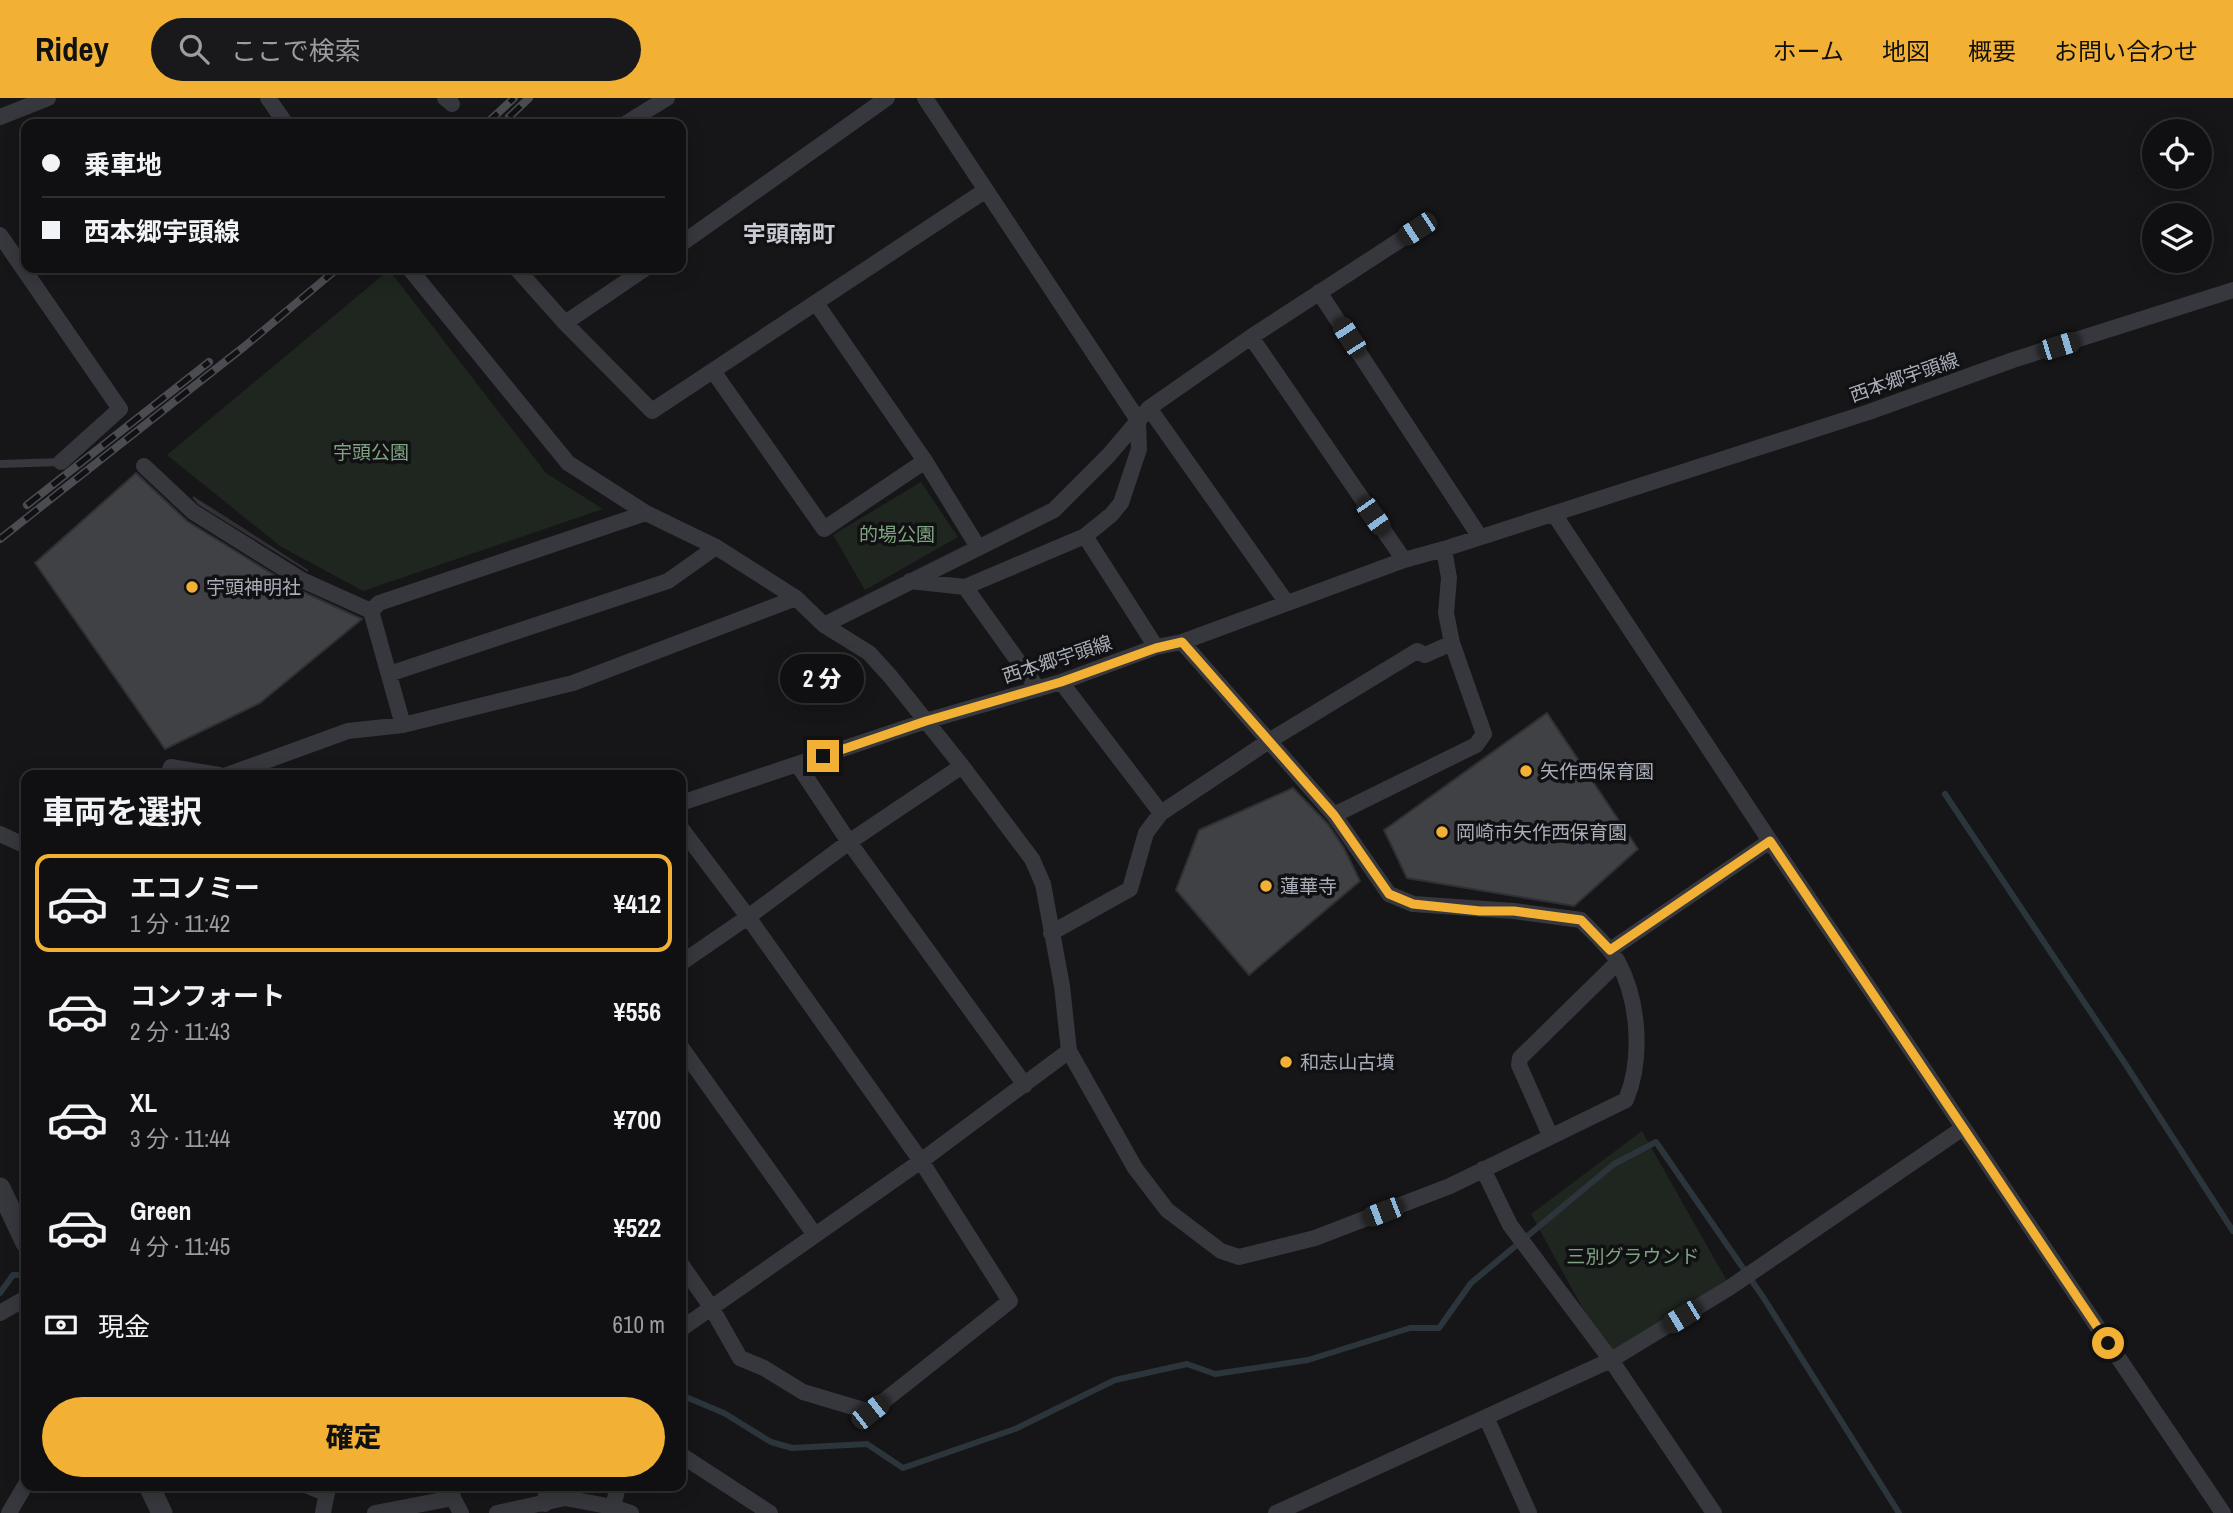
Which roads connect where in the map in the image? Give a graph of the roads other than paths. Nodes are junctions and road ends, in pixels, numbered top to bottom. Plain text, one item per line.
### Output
1 (48, 98) edge
2 (268, 98) edge
3 (667, 98) edge
4 (887, 98) edge
5 (925, 98) edge
6 (0, 117) edge
7 (283, 119) edge
8 (633, 119) edge
9 (986, 190) junction
10 (1417, 229) dead end
11 (0, 235) edge
12 (686, 240) edge
13 (21, 265) edge
14 (26, 273) edge
15 (413, 273) edge
16 (520, 273) edge
17 (639, 273) edge
18 (2233, 290) edge
19 (1319, 292) junction
20 (816, 303) junction
21 (565, 323) junction
22 (1251, 337) junction
23 (713, 371) junction
24 (1144, 414) junction
25 (925, 461) junction
26 (61, 462) joint
27 (0, 464) edge
28 (144, 466) dead end
29 (646, 513) junction
30 (1554, 514) junction
31 (1085, 536) junction
32 (1480, 537) junction
33 (716, 547) junction
34 (978, 547) junction
35 (1444, 550) junction
36 (1404, 560) junction
37 (909, 580) junction
38 (965, 587) junction
39 (796, 598) junction
40 (1287, 603) junction
41 (371, 611) junction
42 (824, 625) junction
43 (1182, 642) junction
44 (1452, 643) junction
45 (1156, 648) junction
46 (389, 674) junction
47 (1061, 682) junction
48 (1038, 689) junction
49 (926, 721) junction
50 (403, 725) junction
51 (1269, 741) junction
52 (797, 765) junction
53 (962, 766) junction
54 (169, 770) edge
55 (188, 770) edge
56 (241, 770) edge
57 (686, 801) edge
58 (1161, 813) junction
59 (1334, 815) junction
60 (0, 834) edge
61 (686, 835) edge
62 (1770, 841) junction
63 (849, 842) junction
64 (21, 844) edge
65 (748, 917) junction
66 (1051, 933) junction
67 (1614, 956) junction
68 (686, 960) edge
69 (1069, 1051) junction
70 (686, 1054) edge
71 (1025, 1085) junction
72 (1963, 1128) junction
73 (1550, 1135) junction
74 (920, 1161) junction
75 (1483, 1169) junction
76 (0, 1188) edge
77 (21, 1232) edge
78 (815, 1235) junction
79 (686, 1272) edge
80 (21, 1301) edge
81 (710, 1307) junction
82 (0, 1313) edge
83 (686, 1325) edge
84 (1611, 1360) junction
85 (1486, 1417) junction
86 (686, 1458) edge
87 (22, 1491) edge
88 (152, 1491) edge
89 (327, 1491) edge
90 (546, 1491) edge
91 (617, 1491) edge
92 (452, 1492) edge
93 (545, 1504) junction
94 (612, 1507) junction
95 (164, 1511) edge
96 (9, 1513) edge
97 (325, 1513) edge
98 (375, 1513) edge
99 (461, 1513) edge
100 (497, 1513) edge
101 (631, 1513) edge
102 (770, 1513) edge
103 (1276, 1513) edge
104 (1528, 1513) edge
105 (1714, 1513) edge
106 (2223, 1513) edge

1 - 6 street
2 - 7 street
3 - 8 street
4 - 12 street
5 - 9 street
9 - 20 street
9 - 24 street
10 - 19 street
11 - 13 street
14 - 26 street
15 - 29 street
16 - 21 street
17 - 21 street
18 - 30 street, 西本郷宇頭線
19 - 22 street
19 - 32 street
20 - 23 street
20 - 25 street
21 - 23 street
22 - 24 street
22 - 36 street
23 - 25 street
24 - 31 street
24 - 34 street
24 - 40 street
25 - 34 street
26 - 27 lane
28 - 41 street
29 - 33 street
29 - 41 street
30 - 32 street
30 - 62 street
31 - 38 street
31 - 45 street
32 - 35 street, 西本郷宇頭線
33 - 39 street
33 - 46 street
34 - 37 street
35 - 36 street, 西本郷宇頭線
35 - 44 street
36 - 40 street, 西本郷宇頭線
37 - 38 street
37 - 42 street
38 - 48 street
39 - 42 street
39 - 50 street
40 - 43 street, 西本郷宇頭線
41 - 46 street
42 - 49 street
43 - 45 street, 西本郷宇頭線
43 - 51 street
44 - 51 street
44 - 59 street
45 - 47 street, 西本郷宇頭線
46 - 50 street
47 - 48 street, 西本郷宇頭線
47 - 58 street
48 - 49 street, 西本郷宇頭線
49 - 52 street, 西本郷宇頭線
49 - 53 street
50 - 56 street
51 - 58 street
51 - 59 street
52 - 57 street, 西本郷宇頭線
52 - 63 street
53 - 63 street
53 - 66 street
54 - 55 street
58 - 66 street
59 - 67 street
60 - 64 street
61 - 65 street
62 - 67 street
62 - 72 street
63 - 65 street
63 - 71 street
65 - 68 street
65 - 74 street
66 - 69 street
67 - 73 street
67 - 73 street
69 - 71 street
69 - 75 street
70 - 78 street
71 - 74 street
72 - 84 street
72 - 106 street
73 - 75 street
74 - 78 street
74 - 81 street
75 - 84 street
76 - 77 street
78 - 81 street
79 - 81 street
80 - 82 street
81 - 83 street
84 - 85 street
84 - 105 street
85 - 103 street
85 - 104 street
86 - 102 street
87 - 96 street
88 - 95 street
89 - 97 street
90 - 93 street
91 - 94 street
92 - 98 street
92 - 99 street
93 - 94 street
93 - 100 street
94 - 101 street

